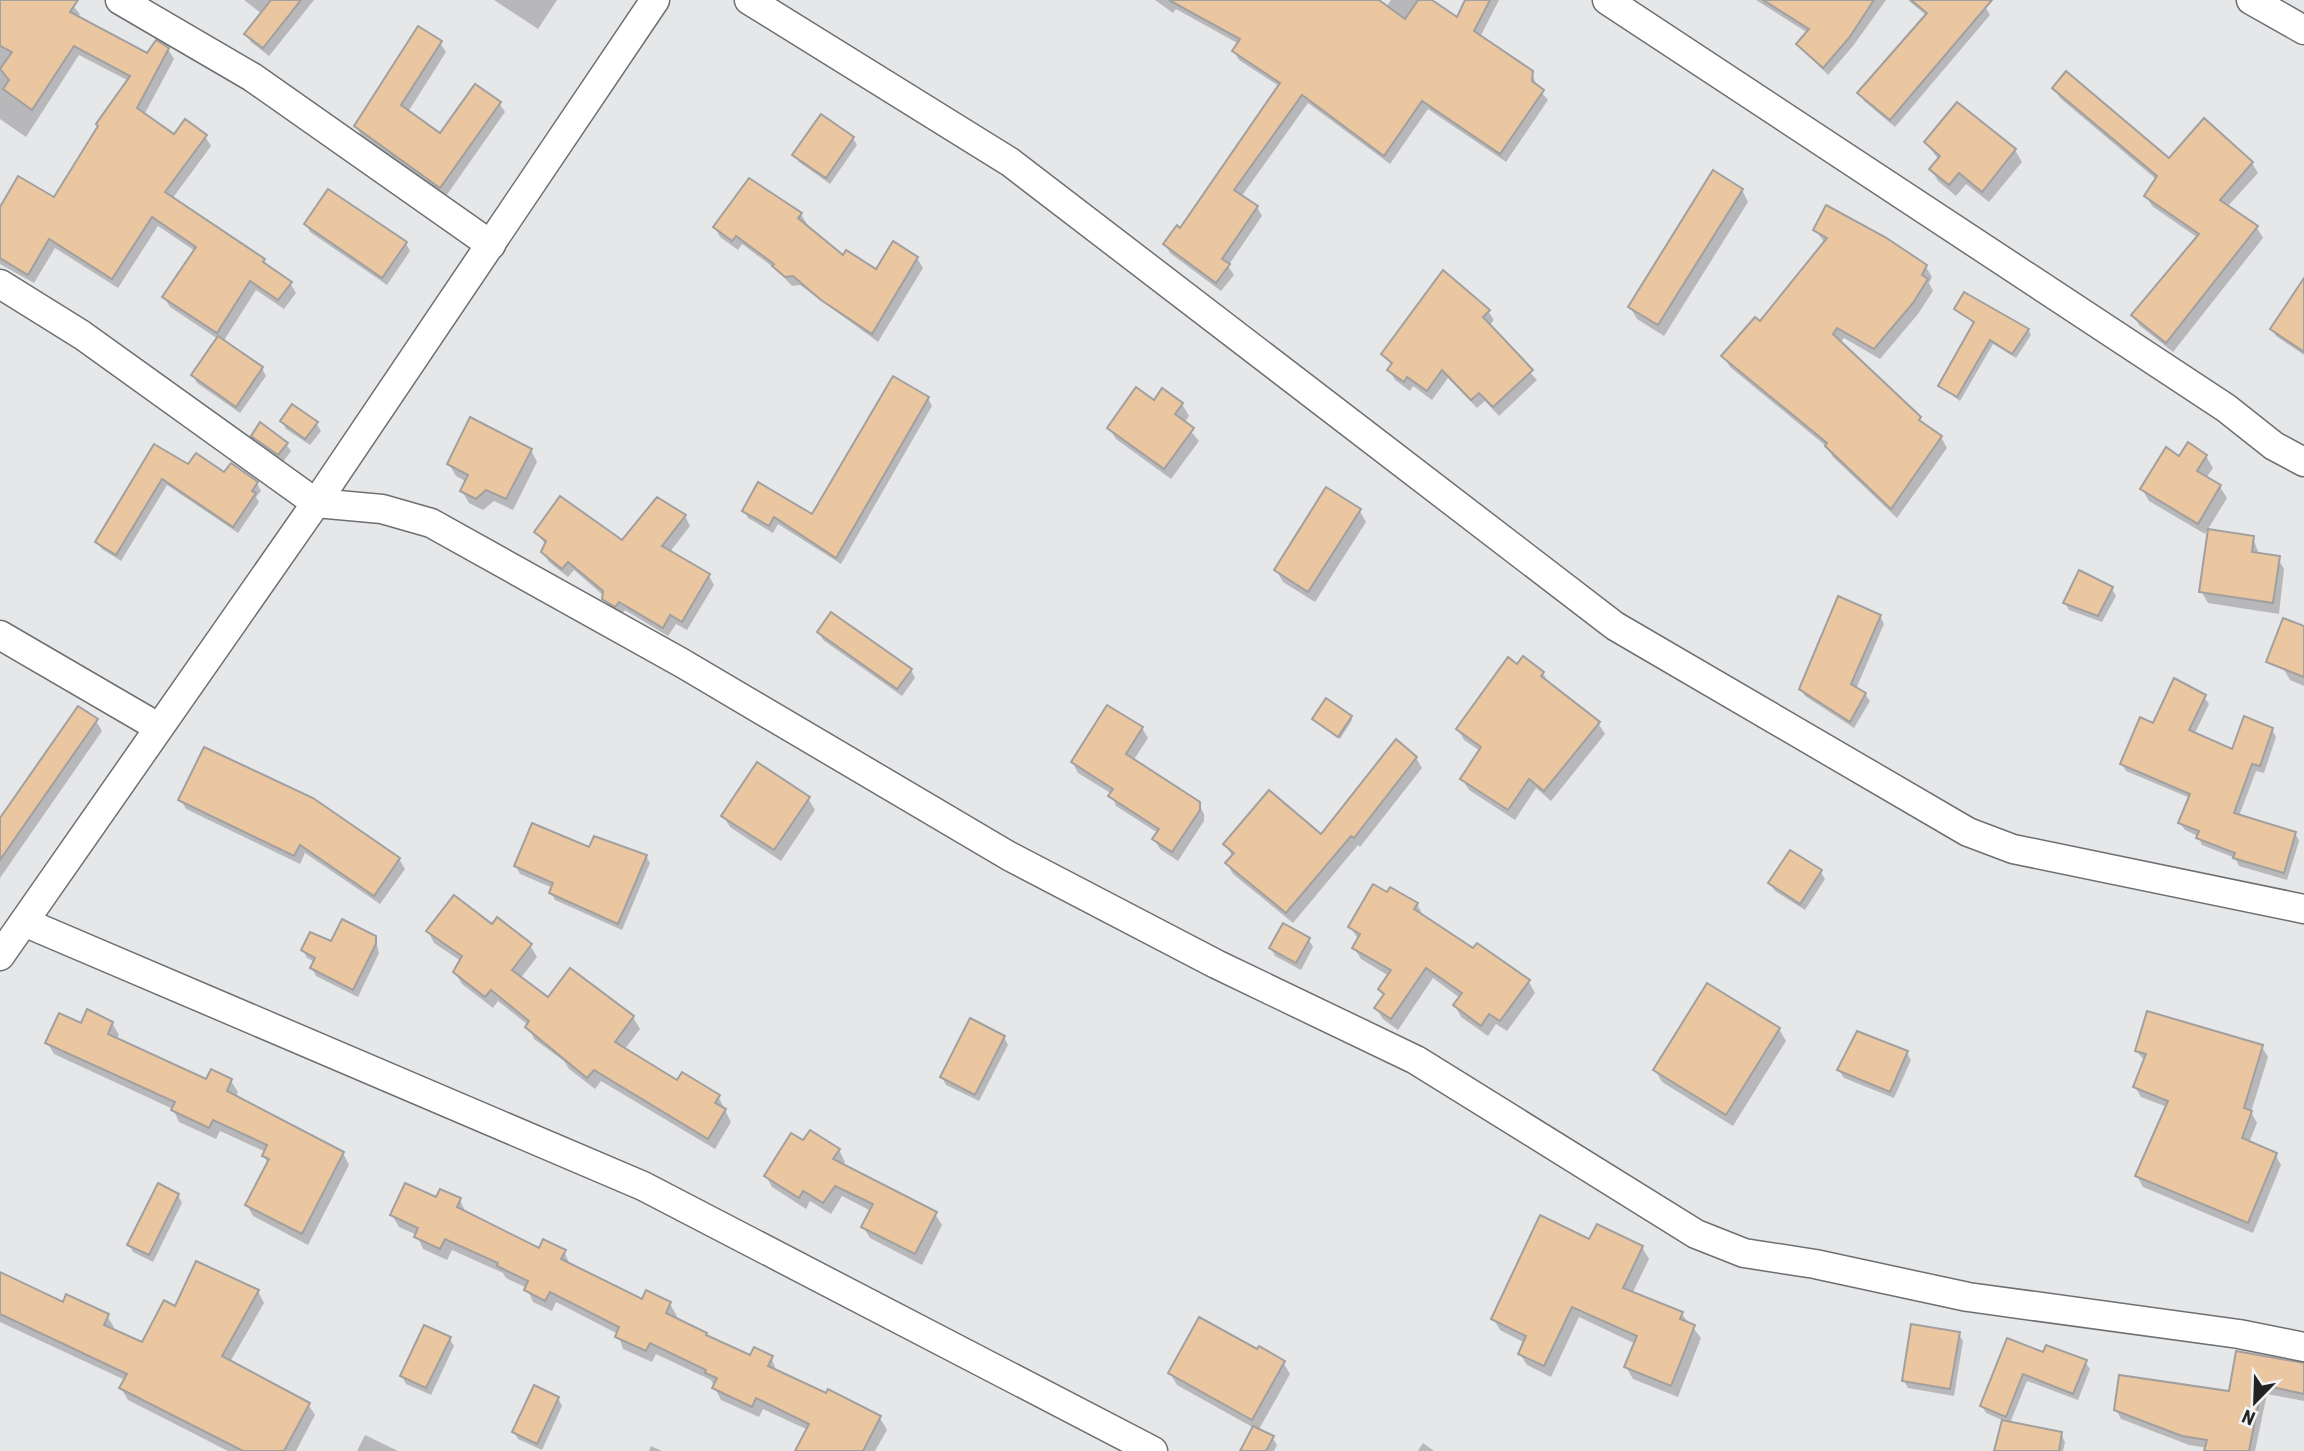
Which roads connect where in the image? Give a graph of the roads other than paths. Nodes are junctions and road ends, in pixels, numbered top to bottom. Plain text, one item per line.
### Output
1 (120, 0) edge
2 (655, 0) edge
3 (749, 0) edge
4 (1606, 0) edge
5 (2251, 0) edge
6 (2304, 30) edge
7 (491, 245) junction
8 (0, 284) edge
9 (2304, 462) edge
10 (316, 503) junction
11 (0, 635) edge
12 (158, 727) junction
13 (2304, 909) edge
14 (24, 922) junction
15 (0, 956) edge
16 (2304, 1347) edge
17 (1153, 1451) edge

1 - 7 street
2 - 7 street
3 - 13 street
4 - 9 street
5 - 6 street
7 - 10 street
8 - 10 street
10 - 12 street
10 - 16 street
11 - 12 street
12 - 14 street
14 - 15 street
14 - 17 street

